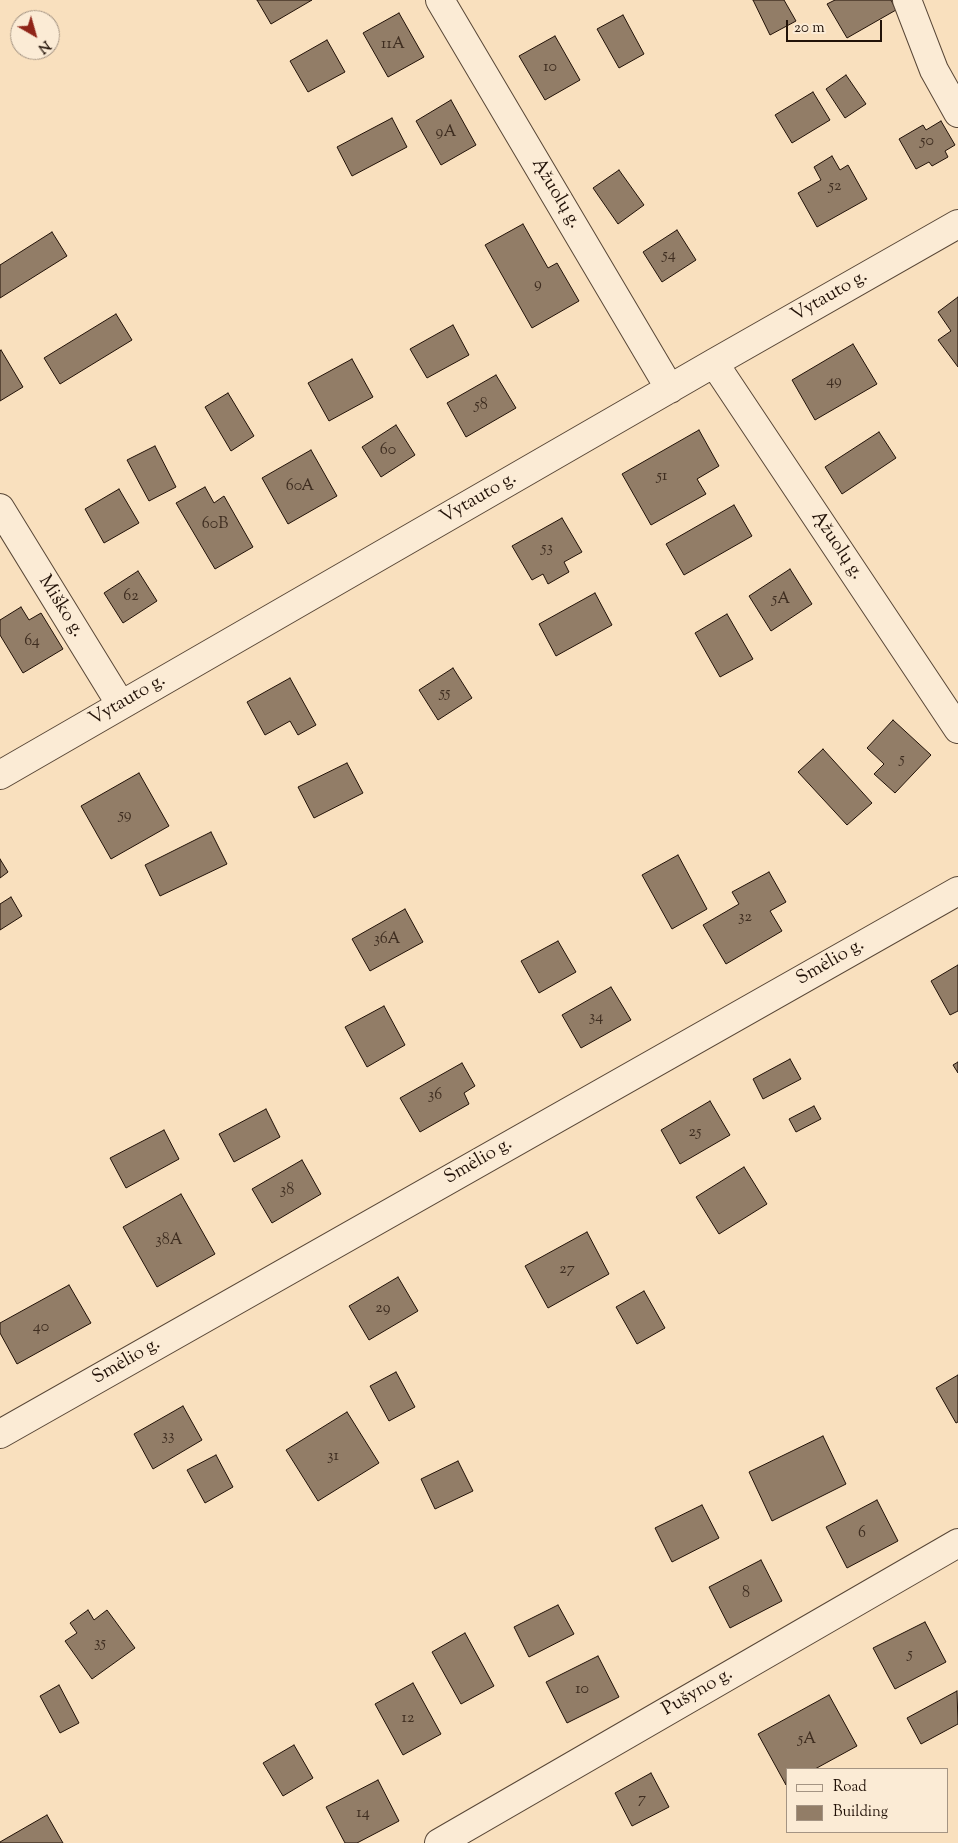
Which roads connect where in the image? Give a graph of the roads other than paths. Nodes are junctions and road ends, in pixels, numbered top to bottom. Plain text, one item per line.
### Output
1 (440, 0) edge
2 (907, 0) edge
3 (958, 113) edge
4 (958, 224) edge
5 (714, 363) junction
6 (670, 389) junction
7 (0, 508) edge
8 (121, 705) junction
9 (958, 729) edge
10 (0, 775) edge
11 (958, 891) edge
12 (0, 1434) edge
13 (958, 1543) edge
14 (439, 1843) edge

1 - 6 street, Ąžuolų g.
2 - 3 street
4 - 5 street, Vytauto g.
5 - 6 street, Vytauto g.
5 - 9 street, Ąžuolų g.
6 - 8 street, Vytauto g.
7 - 8 street, Miško g.
8 - 10 street, Vytauto g.
11 - 12 street, Smėlio g.
13 - 14 street, Pušyno g.

